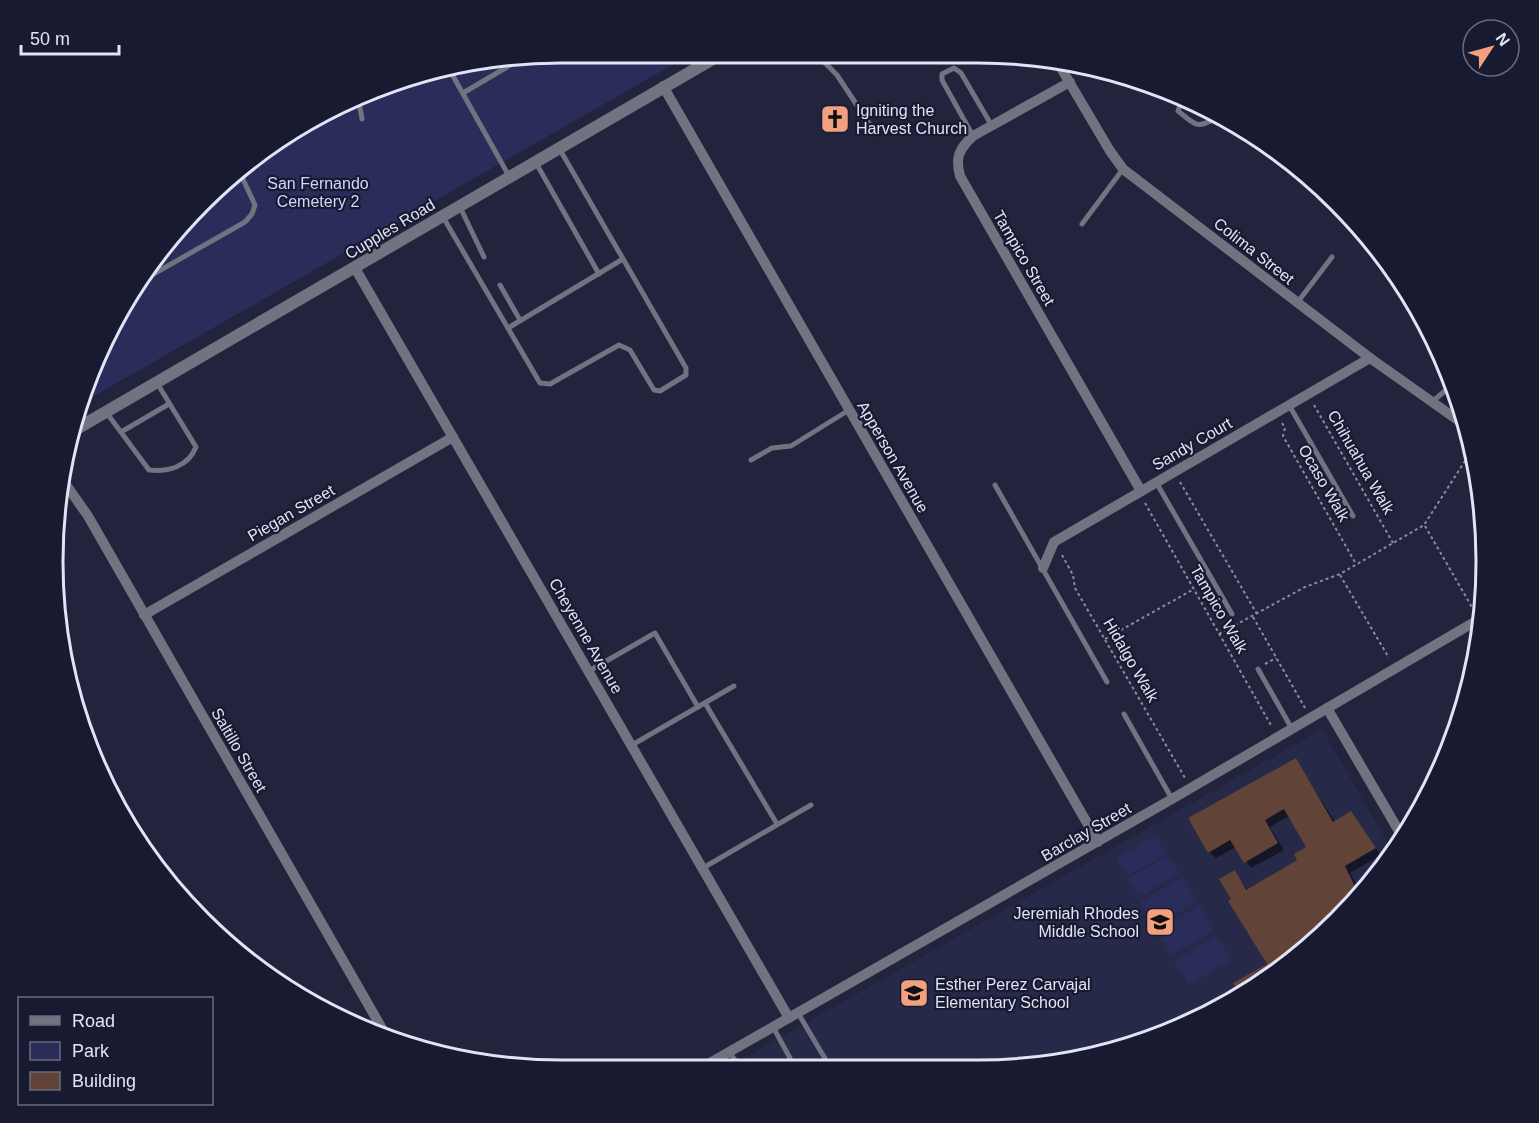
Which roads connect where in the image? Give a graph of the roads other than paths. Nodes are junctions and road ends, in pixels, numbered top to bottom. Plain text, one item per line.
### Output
1 (704, 63) edge
2 (826, 63) edge
3 (509, 66) edge
4 (1063, 71) edge
5 (453, 76) edge
6 (1070, 82) junction
7 (663, 86) junction
8 (463, 93) junction
9 (360, 106) edge
10 (1180, 106) edge
11 (362, 119) dead end
12 (1211, 121) edge
13 (992, 126) junction
14 (872, 128) dead end
15 (973, 136) junction
16 (559, 148) junction
17 (535, 162) junction
18 (1123, 169) junction
19 (510, 177) junction
20 (243, 179) edge
21 (460, 207) junction
22 (443, 217) junction
23 (1082, 224) dead end
24 (484, 257) dead end
25 (1332, 257) dead end
26 (623, 259) junction
27 (355, 268) junction
28 (156, 273) edge
29 (598, 274) junction
30 (500, 285) dead end
31 (1298, 303) junction
32 (520, 320) junction
33 (508, 328) junction
34 (1370, 358) junction
35 (157, 383) junction
36 (1446, 390) edge
37 (1432, 402) junction
38 (169, 404) junction
39 (1289, 405) junction
40 (849, 410) junction
41 (106, 412) junction
42 (1455, 418) edge
43 (82, 426) edge
44 (121, 432) junction
45 (453, 437) junction
46 (751, 460) dead end
47 (1156, 482) junction
48 (995, 485) dead end
49 (68, 488) edge
50 (1140, 492) junction
51 (1353, 516) dead end
52 (1043, 568) junction
53 (1232, 614) dead end
54 (144, 615) junction
55 (1472, 623) edge
56 (1258, 669) dead end
57 (589, 672) junction
58 (1107, 682) dead end
59 (734, 686) dead end
60 (705, 703) junction
61 (698, 707) junction
62 (1327, 708) junction
63 (1124, 714) dead end
64 (1292, 729) junction
65 (632, 745) junction
66 (1172, 799) junction
67 (811, 805) dead end
68 (777, 824) junction
69 (1398, 829) edge
70 (1098, 842) junction
71 (703, 868) junction
72 (794, 1015) junction
73 (380, 1026) edge
74 (773, 1027) junction
75 (729, 1052) junction
76 (715, 1060) edge
77 (735, 1060) edge
78 (789, 1060) edge
79 (825, 1060) edge

1 - 7 street, Cupples Road
2 - 14 lane
3 - 8 lane
4 - 6 street, Colima Street
5 - 8 lane
6 - 13 street, Tampico Street
6 - 18 street, Colima Street
7 - 16 street, Cupples Road
7 - 40 street, Apperson Avenue
8 - 19 lane
9 - 11 lane
10 - 12 lane
13 - 15 street, Tampico Street
13 - 15 lane
15 - 50 street, Tampico Street
16 - 17 street, Cupples Road
16 - 26 lane
17 - 19 street, Cupples Road
17 - 29 lane
18 - 23 lane
18 - 31 street, Colima Street
19 - 21 street, Cupples Road
20 - 28 lane
21 - 22 street, Cupples Road
21 - 24 lane
22 - 27 street, Cupples Road
22 - 33 lane
25 - 31 lane
26 - 29 lane
26 - 33 lane
27 - 35 street, Cupples Road
27 - 45 street, Cheyenne Avenue
29 - 32 lane
30 - 32 lane
31 - 34 street, Colima Street
32 - 33 lane
34 - 37 street, Colima Street
34 - 39 street, Sandy Court
35 - 38 lane
35 - 41 street, Cupples Road
36 - 37 lane
37 - 42 street, Colima Street
38 - 44 lane
38 - 44 lane
39 - 47 street, Sandy Court
39 - 51 lane
40 - 46 lane
40 - 70 street, Apperson Avenue
41 - 43 street, Cupples Road
41 - 44 lane
45 - 54 street, Piegan Street
45 - 57 street, Cheyenne Avenue
47 - 50 street, Sandy Court
47 - 53 lane
48 - 52 lane
49 - 54 street, Saltillo Street
50 - 52 street, Sandy Court
52 - 58 lane
54 - 73 street, Saltillo Street
55 - 62 street, Barclay Street
56 - 64 lane
57 - 61 lane
57 - 65 street, Cheyenne Avenue
59 - 60 lane
60 - 61 lane
60 - 68 lane
61 - 65 lane
62 - 64 street, Barclay Street
62 - 69 street
63 - 66 lane
64 - 66 street, Barclay Street
65 - 71 street, Cheyenne Avenue
66 - 70 street, Barclay Street
67 - 68 lane
68 - 71 lane
70 - 72 street, Barclay Street
71 - 72 street, Cheyenne Avenue
72 - 74 street, Barclay Street
72 - 79 lane
74 - 75 street, Barclay Street
74 - 78 lane
75 - 76 street, Barclay Street
75 - 77 lane

